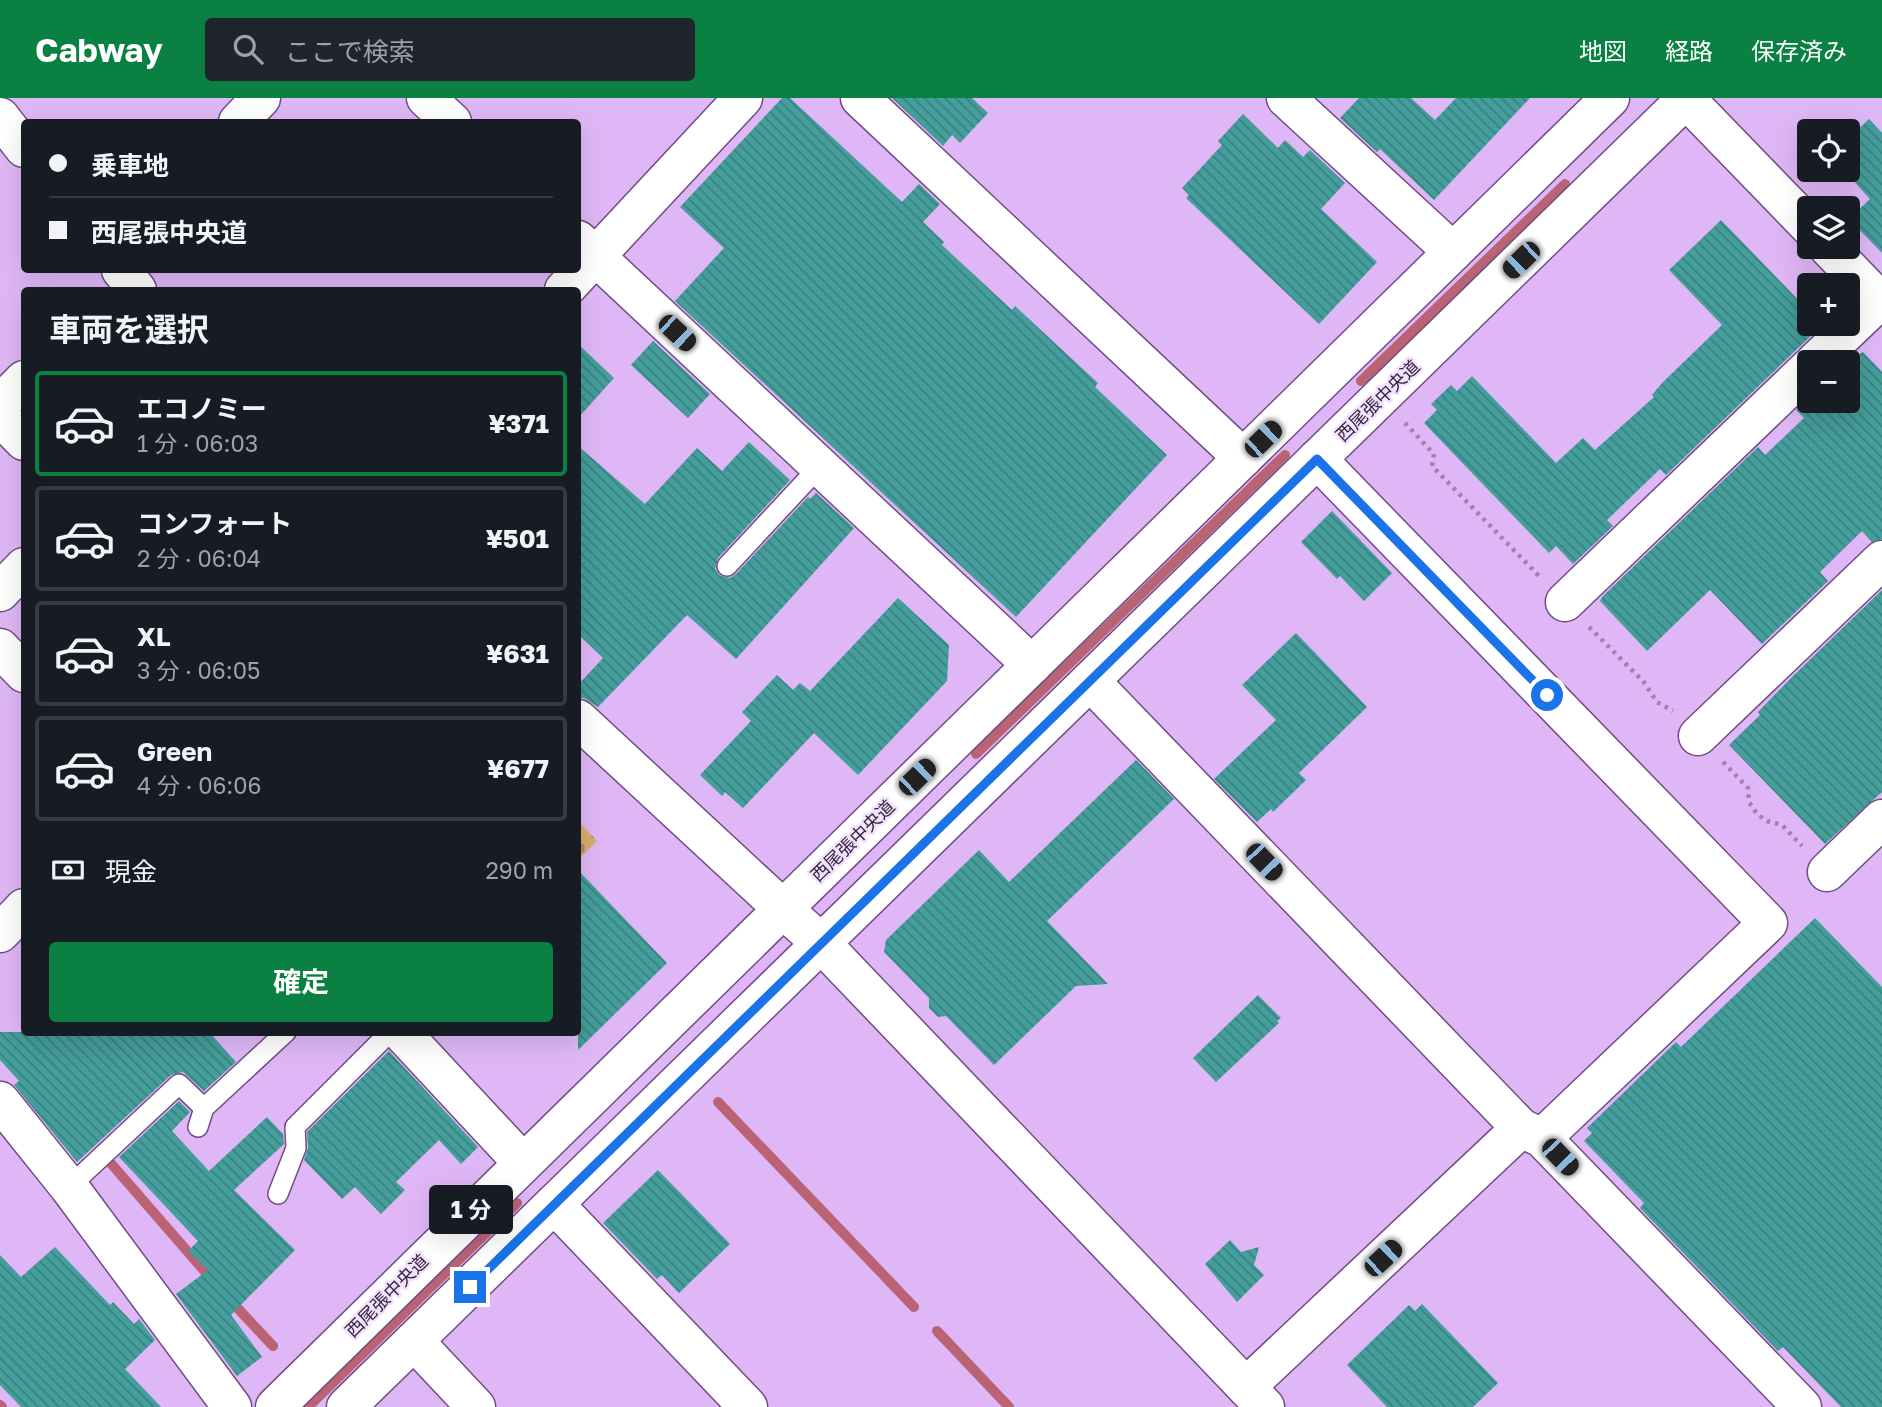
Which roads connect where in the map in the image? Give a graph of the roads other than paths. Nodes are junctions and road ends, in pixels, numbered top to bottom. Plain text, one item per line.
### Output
1 (261, 98) edge
2 (426, 98) edge
3 (743, 98) edge
4 (860, 98) edge
5 (1286, 98) edge
6 (1610, 98) edge
7 (1687, 99) edge
8 (0, 117) edge
9 (241, 119) edge
10 (449, 119) edge
11 (21, 144) edge
12 (1797, 213) edge
13 (586, 248) edge
14 (1453, 252) junction
15 (1840, 259) edge
16 (1881, 301) edge
17 (1828, 350) edge
18 (1797, 380) edge
19 (21, 383) edge
20 (0, 404) edge
21 (0, 417) edge
22 (21, 438) edge
23 (1243, 458) junction
24 (1317, 459) junction
25 (820, 466) junction
26 (1882, 560) edge
27 (727, 566) dead end
28 (21, 570) edge
29 (0, 592) edge
30 (1565, 602) road end
31 (1032, 665) junction
32 (1090, 681) junction
33 (581, 722) edge
34 (1698, 736) road end
35 (1882, 819) edge
36 (1827, 872) road end
37 (783, 909) junction
38 (21, 911) edge
39 (0, 933) edge
40 (821, 943) junction
41 (281, 1036) edge
42 (386, 1036) edge
43 (405, 1036) edge
44 (0, 1101) edge
45 (1531, 1133) junction
46 (522, 1162) junction
47 (69, 1187) junction
48 (278, 1194) dead end
49 (554, 1204) junction
50 (414, 1340) junction
51 (1250, 1398) edge
52 (232, 1407) edge
53 (275, 1407) edge
54 (346, 1407) edge
55 (476, 1407) edge
56 (748, 1407) edge
57 (1802, 1407) edge

1 - 9 street
2 - 10 street
3 - 13 street
4 - 23 street
5 - 14 street
6 - 14 street, 西尾張中央道
7 - 12 street
7 - 24 street, 西尾張中央道
8 - 11 street
13 - 25 street
14 - 23 street, 西尾張中央道
15 - 16 street
16 - 17 street
18 - 30 street
19 - 20 street
21 - 22 street
23 - 31 street, 西尾張中央道
24 - 32 street, 西尾張中央道
24 - 45 street
25 - 27 lane
25 - 31 street
26 - 34 street
28 - 29 street
31 - 37 street, 西尾張中央道
32 - 40 street, 西尾張中央道
32 - 45 street
33 - 37 street
35 - 36 street
37 - 40 street
37 - 46 street, 西尾張中央道
38 - 39 street
40 - 49 street, 西尾張中央道
40 - 51 street
41 - 47 lane
42 - 48 lane
43 - 46 street
44 - 47 street
45 - 51 street
45 - 57 street
46 - 53 street, 西尾張中央道
47 - 52 street
49 - 50 street, 西尾張中央道
49 - 56 street
50 - 54 street, 西尾張中央道
50 - 55 street

